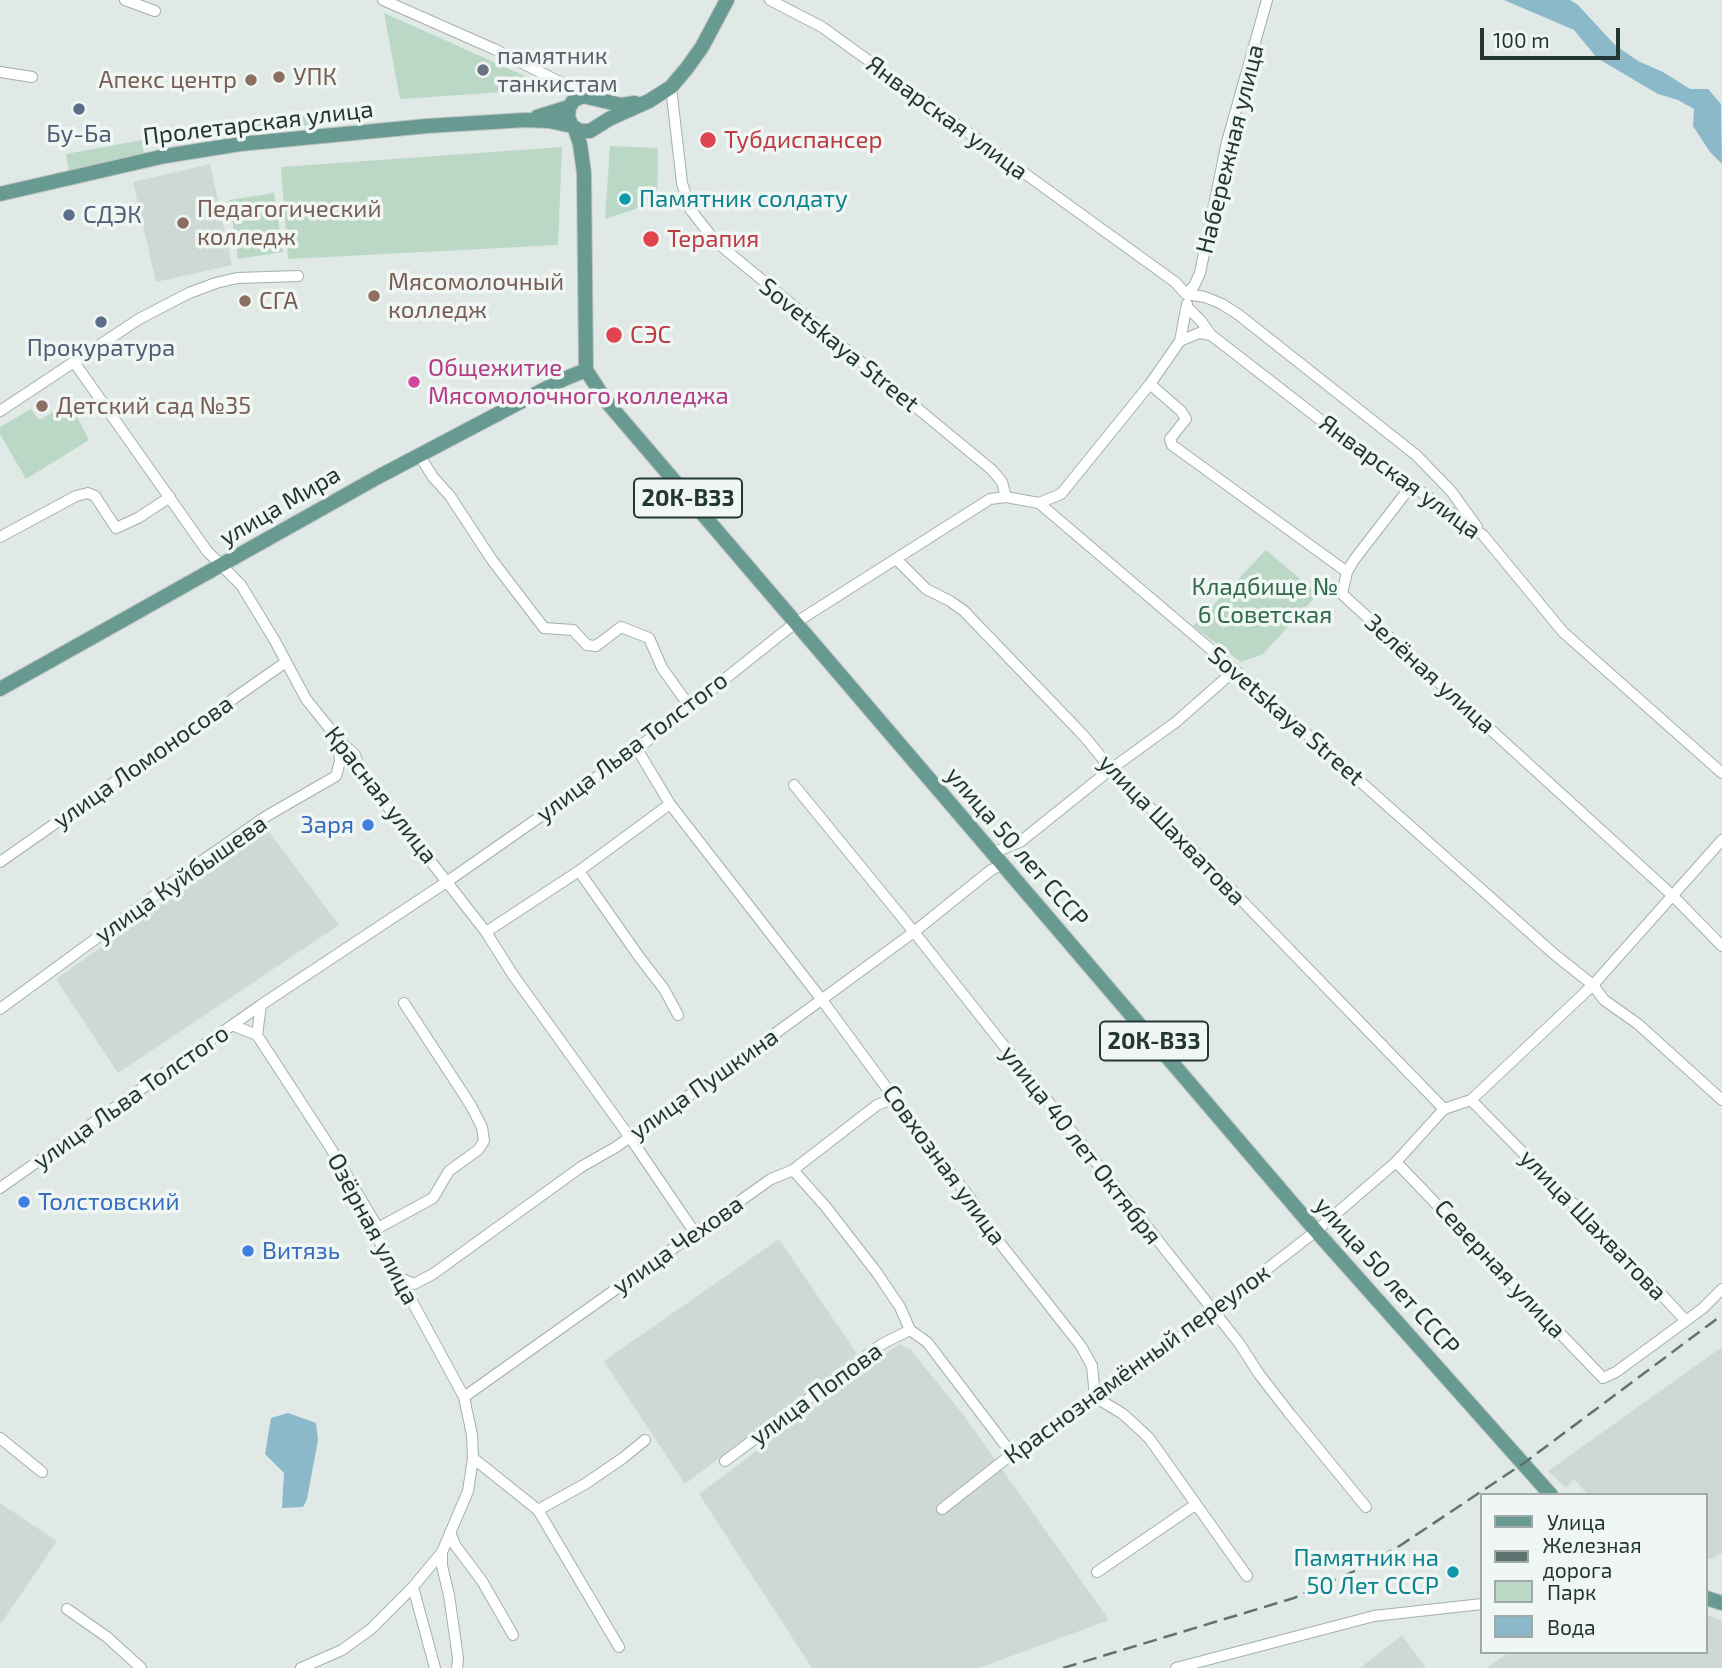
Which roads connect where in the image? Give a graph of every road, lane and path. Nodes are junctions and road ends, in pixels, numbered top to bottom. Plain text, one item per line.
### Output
1 (125, 0) edge
2 (383, 0) edge
3 (727, 0) edge
4 (770, 0) edge
5 (1267, 0) edge
6 (155, 11) dead end
7 (0, 72) edge
8 (551, 76) junction
9 (32, 77) dead end
10 (671, 87) junction
11 (590, 97) junction
12 (649, 101) junction
13 (570, 106) junction
14 (525, 120) junction
15 (574, 127) junction
16 (596, 128) junction
17 (584, 173) junction
18 (0, 194) edge
19 (298, 276) dead end
20 (1186, 294) junction
21 (1188, 308) junction
22 (1211, 335) junction
23 (1180, 341) junction
24 (77, 360) junction
25 (586, 370) junction
26 (1150, 384) junction
27 (0, 411) edge
28 (419, 455) junction
29 (1411, 486) junction
30 (170, 497) junction
31 (1006, 497) junction
32 (1039, 503) junction
33 (1483, 535) junction
34 (0, 537) edge
35 (896, 559) junction
36 (223, 565) junction
37 (1348, 572) junction
38 (795, 623) junction
39 (286, 662) junction
40 (1235, 670) junction
41 (0, 689) edge
42 (690, 707) junction
43 (338, 739) junction
44 (637, 750) junction
45 (1111, 769) junction
46 (1722, 773) edge
47 (794, 785) dead end
48 (670, 804) junction
49 (1722, 839) edge
50 (992, 853) junction
51 (0, 862) edge
52 (1002, 865) junction
53 (579, 871) junction
54 (448, 881) junction
55 (1672, 895) junction
56 (486, 932) junction
57 (914, 932) junction
58 (1722, 946) edge
59 (1593, 985) junction
60 (822, 1000) junction
61 (404, 1003) dead end
62 (261, 1005) junction
63 (0, 1009) edge
64 (678, 1015) dead end
65 (232, 1025) junction
66 (257, 1035) junction
67 (895, 1098) junction
68 (1471, 1100) junction
69 (1722, 1100) edge
70 (1444, 1109) junction
71 (629, 1136) junction
72 (1396, 1162) junction
73 (793, 1170) junction
74 (0, 1188) edge
75 (378, 1228) junction
76 (1316, 1231) junction
77 (695, 1233) junction
78 (398, 1277) junction
79 (1722, 1289) edge
80 (1212, 1312) junction
81 (1685, 1320) junction
82 (910, 1330) junction
83 (1095, 1396) junction
84 (464, 1397) junction
85 (0, 1438) edge
86 (645, 1440) dead end
87 (1012, 1454) junction
88 (474, 1458) junction
89 (725, 1461) dead end
90 (42, 1472) dead end
91 (1549, 1493) edge
92 (1195, 1505) junction
93 (1366, 1507) dead end
94 (942, 1509) dead end
95 (538, 1510) junction
96 (450, 1532) junction
97 (442, 1552) junction
98 (1097, 1572) dead end
99 (1247, 1576) dead end
100 (413, 1587) junction
101 (1480, 1604) edge
102 (66, 1609) dead end
103 (513, 1635) dead end
104 (618, 1647) dead end
105 (141, 1668) edge
106 (301, 1668) edge
107 (435, 1668) edge
108 (457, 1668) edge
109 (1176, 1668) edge

1 - 6 street
2 - 8 street
3 - 10 main road
4 - 20 street, Январская улица
5 - 20 street, Набережная улица
7 - 9 street
8 - 11 street
8 - 13 street
10 - 12 main road
10 - 31 street
11 - 12 main road
11 - 13 main road
11 - 16 main road
12 - 16 main road
13 - 14 main road
13 - 15 main road
14 - 15 main road
14 - 18 main road, Пролетарская улица
15 - 16 main road
15 - 17 main road
16 - 17 main road
17 - 25 main road
19 - 24 street
20 - 21 street
20 - 33 street
21 - 22 street, Январская улица
21 - 23 street
22 - 23 street
22 - 29 street, Январская улица
23 - 26 street
24 - 27 street
24 - 30 street, Красная улица
25 - 28 main road, улица Мира
25 - 38 main road, улица 50 лет СССР / 20К-В33
26 - 32 street
26 - 37 street
28 - 36 main road, улица Мира
28 - 42 street
29 - 33 street, Январская улица
29 - 37 street
30 - 34 street
30 - 36 street, Красная улица
31 - 32 street
31 - 35 street, улица Льва Толстого
32 - 40 street, Sovetskaya Street
33 - 46 street, Январская улица
35 - 38 street, улица Льва Толстого
35 - 45 street, улица Шахватова
36 - 39 street, Красная улица
36 - 41 main road, улица Мира
37 - 55 street, Зелёная улица
38 - 42 street, улица Льва Толстого
38 - 50 main road, улица 50 лет СССР / 20К-В33
39 - 43 street, Красная улица
39 - 51 street, улица Ломоносова
40 - 45 street
40 - 59 street, Sovetskaya Street
42 - 44 street, улица Льва Толстого
43 - 54 street, Красная улица
43 - 63 street, улица Куйбышева
44 - 48 street, Совхозная улица
44 - 54 street, улица Льва Толстого
45 - 50 street
45 - 70 street, улица Шахватова
47 - 57 street, улица 40 лет Октября
48 - 53 street
48 - 60 street, Совхозная улица
49 - 55 street, Краснознамённый переулок
50 - 52 main road, улица 50 лет СССР / 20К-В33
52 - 57 street, улица Пушкина
52 - 76 main road, улица 50 лет СССР / 20К-В33
53 - 56 street
53 - 64 street
54 - 56 street, Красная улица
54 - 62 street, улица Льва Толстого
55 - 58 street, Зелёная улица
55 - 59 street, Краснознамённый переулок
56 - 71 street, Красная улица
57 - 60 street, улица Пушкина
57 - 80 street, улица 40 лет Октября
59 - 68 street, Краснознамённый переулок
59 - 69 street, Sovetskaya Street
60 - 67 street, Совхозная улица
60 - 71 street, улица Пушкина
61 - 75 street
62 - 65 street, улица Льва Толстого
62 - 66 street, улица Льва Толстого
65 - 66 street
65 - 74 street, улица Льва Толстого
66 - 75 street, Озёрная улица
67 - 73 street, улица Чехова
67 - 83 street, Совхозная улица
68 - 70 street, Краснознамённый переулок
68 - 81 street, улица Шахватова
70 - 72 street, Краснознамённый переулок
71 - 77 street, Красная улица
71 - 78 street, улица Пушкина
72 - 76 street, Краснознамённый переулок
72 - 81 street, Северная улица
73 - 77 street, улица Чехова
73 - 82 street
75 - 78 street, Озёрная улица
76 - 80 street, Краснознамённый переулок
76 - 91 main road, улица 50 лет СССР / 20К-В33
77 - 84 street, улица Чехова
78 - 84 street, Озёрная улица
79 - 81 street
80 - 83 street, Краснознамённый переулок
80 - 93 street, улица 40 лет Октября
82 - 87 street
82 - 89 street, улица Попова
83 - 87 street, Краснознамённый переулок
83 - 92 street
84 - 88 street, Озёрная улица
85 - 90 street
86 - 95 street
87 - 94 street, Краснознамённый переулок
88 - 95 street
88 - 96 street, Озёрная улица
92 - 98 street
92 - 99 street
95 - 104 street
96 - 97 street, Озёрная улица
96 - 103 street
97 - 100 street
97 - 108 street
100 - 106 street
100 - 107 street
101 - 109 street
102 - 105 street

